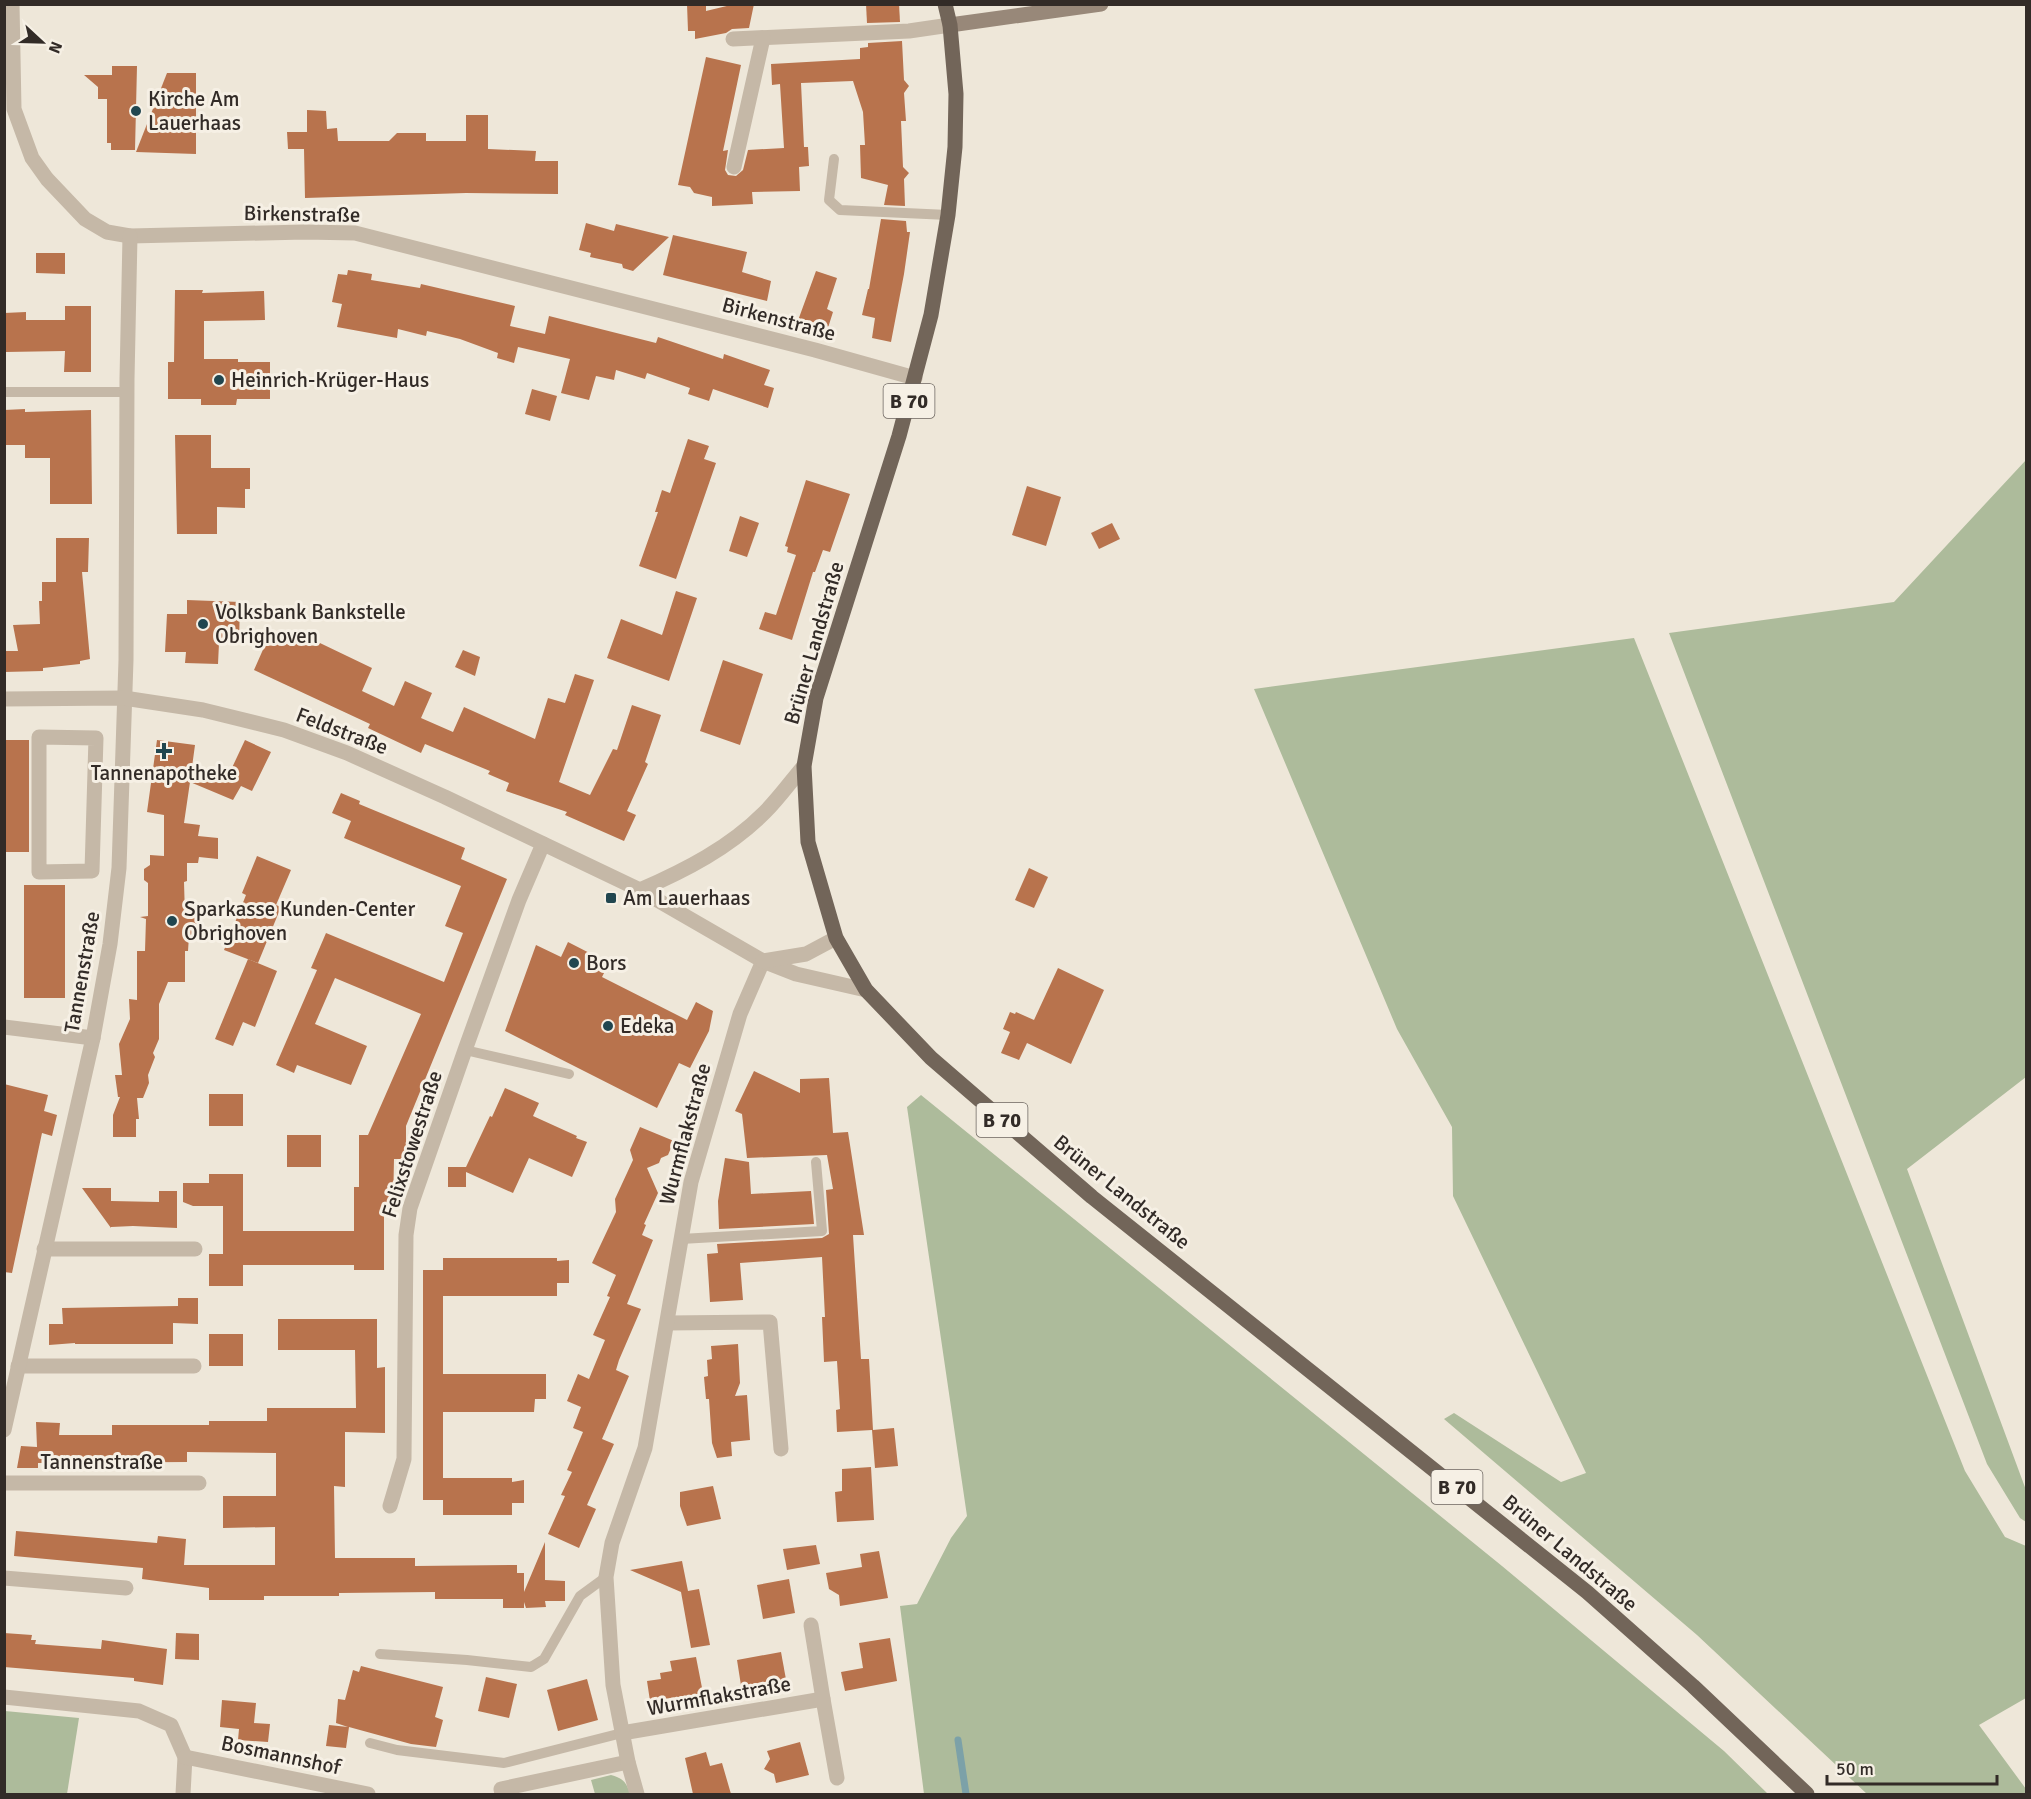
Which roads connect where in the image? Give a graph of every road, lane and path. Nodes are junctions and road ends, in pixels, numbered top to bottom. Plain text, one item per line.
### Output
1 (12, 4) edge
2 (945, 4) edge
3 (1101, 4) edge
4 (950, 25) junction
5 (763, 38) junction
6 (734, 39) dead end
7 (834, 159) dead end
8 (734, 166) dead end
9 (948, 215) junction
10 (130, 236) junction
11 (915, 378) junction
12 (4, 392) edge
13 (127, 392) junction
14 (124, 698) junction
15 (4, 699) edge
16 (96, 738) joint
17 (804, 766) junction
18 (543, 844) junction
19 (640, 890) junction
20 (836, 938) junction
21 (764, 961) junction
22 (866, 990) junction
23 (4, 1026) edge
24 (93, 1038) junction
25 (465, 1050) junction
26 (569, 1074) dead end
27 (816, 1162) dead end
28 (681, 1239) junction
29 (44, 1249) junction
30 (195, 1249) dead end
31 (668, 1323) junction
32 (194, 1366) dead end
33 (13, 1375) edge
34 (4, 1430) edge
35 (781, 1449) dead end
36 (4, 1483) edge
37 (199, 1483) dead end
38 (390, 1506) dead end
39 (606, 1577) junction
40 (4, 1578) edge
41 (126, 1588) dead end
42 (811, 1625) dead end
43 (380, 1654) dead end
44 (4, 1697) edge
45 (823, 1699) junction
46 (622, 1733) junction
47 (370, 1743) dead end
48 (185, 1757) junction
49 (628, 1762) junction
50 (837, 1778) dead end
51 (183, 1794) edge
52 (368, 1794) edge
53 (502, 1794) edge
54 (637, 1794) edge
55 (1807, 1794) edge

1 - 10 street, Birkenstraße
2 - 4 main road, Brüner Landstraße / B 70
3 - 4 main road
4 - 5 street
4 - 9 main road, Brüner Landstraße / B 70
5 - 6 street
5 - 8 street
7 - 9 lane
9 - 11 main road, Brüner Landstraße / B 70
10 - 11 street, Birkenstraße
10 - 13 street
11 - 17 main road, Brüner Landstraße / B 70
12 - 13 lane
13 - 14 street
14 - 15 street, Feldstraße
14 - 18 street, Feldstraße
14 - 24 street, Tannenstraße
16 - 16 street
17 - 19 street
17 - 20 main road, Brüner Landstraße / B 70
18 - 19 street, Feldstraße
18 - 25 street, Felixstowestraße
19 - 21 street, Feldstraße
20 - 21 street
20 - 22 main road, Brüner Landstraße / B 70
21 - 22 street, Feldstraße
21 - 28 street, Wurmflakstraße
22 - 55 main road, Brüner Landstraße / B 70
23 - 24 street
24 - 29 street, Tannenstraße
25 - 26 lane
25 - 38 street, Felixstowestraße
27 - 28 lane
28 - 31 street, Wurmflakstraße
29 - 30 street
29 - 33 street, Tannenstraße
31 - 35 street
31 - 39 street, Wurmflakstraße
32 - 33 street
33 - 34 street, Tannenstraße
36 - 37 street, Tannenstraße
39 - 43 lane
39 - 46 street, Wurmflakstraße
40 - 41 street
42 - 45 street, Wurmflakstraße
44 - 48 street
45 - 46 street, Wurmflakstraße
45 - 50 street, Wurmflakstraße
46 - 47 lane
46 - 49 street, Wurmflakstraße
48 - 51 street
48 - 52 street, Bosmannshof
49 - 53 street
49 - 54 street, Wurmflakstraße

